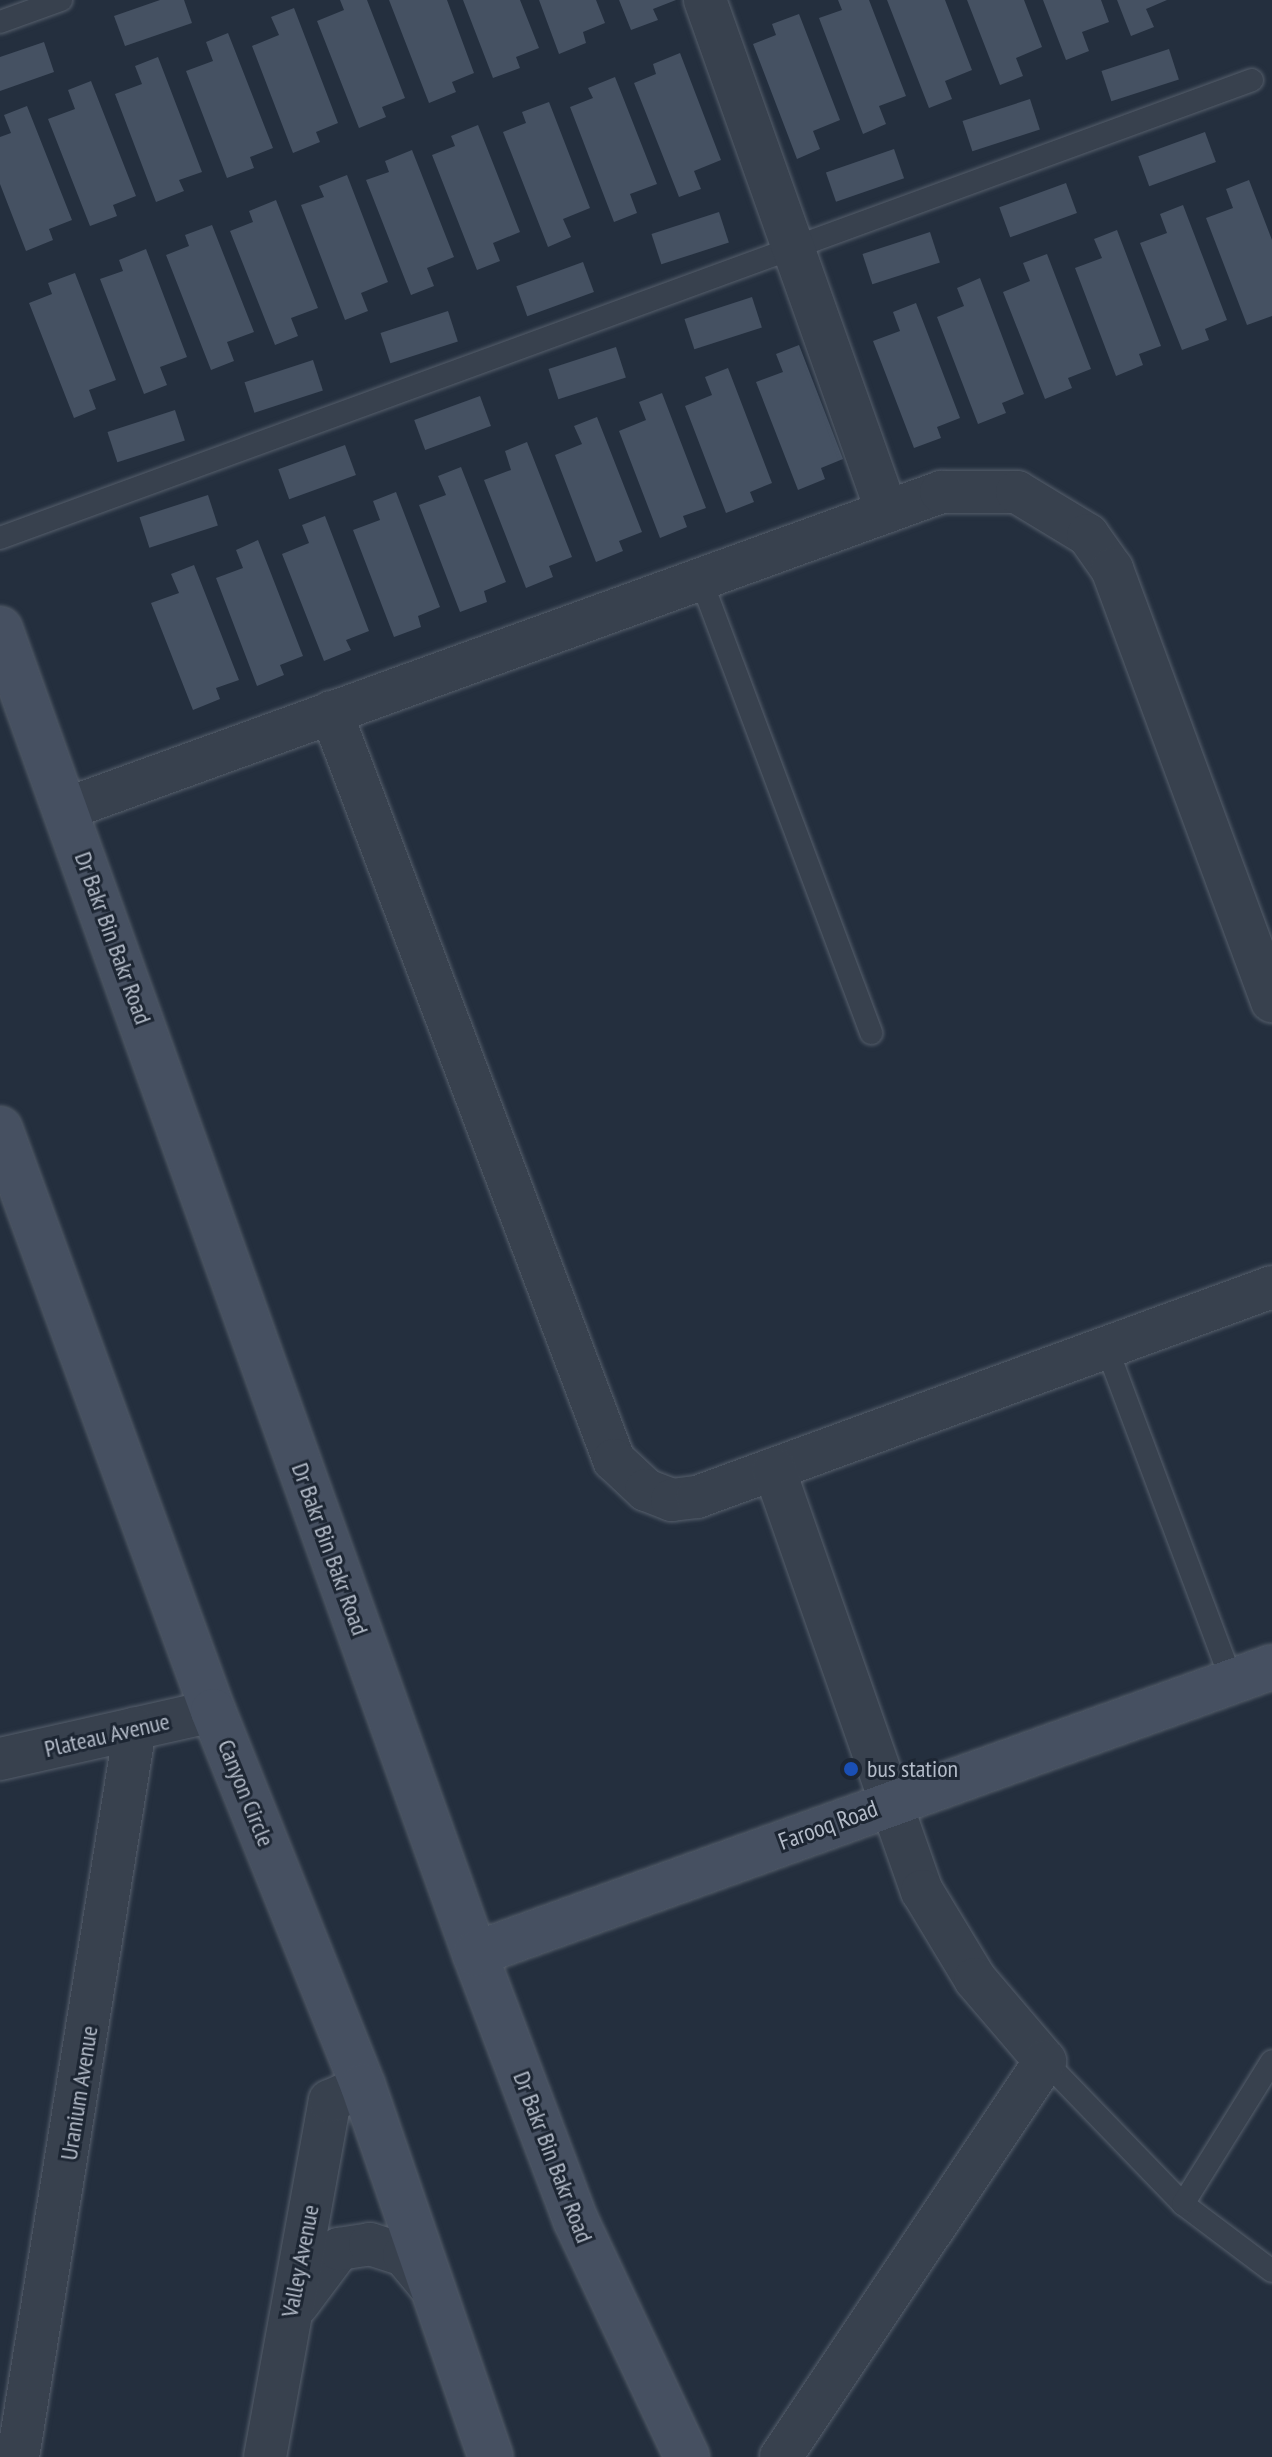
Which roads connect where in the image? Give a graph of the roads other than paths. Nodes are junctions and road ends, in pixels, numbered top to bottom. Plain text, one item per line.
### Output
1 (61, 0) edge
2 (705, 0) edge
3 (0, 22) edge
4 (1252, 80) dead end
5 (796, 247) junction
6 (887, 512) junction
7 (0, 538) edge
8 (701, 580) junction
9 (0, 629) edge
10 (331, 712) junction
11 (66, 809) junction
12 (1272, 1001) edge
13 (871, 1033) dead end
14 (0, 1129) edge
15 (1272, 1287) edge
16 (1107, 1349) junction
17 (774, 1469) junction
18 (1272, 1667) edge
19 (1232, 1681) junction
20 (213, 1711) junction
21 (135, 1728) junction
22 (0, 1759) edge
23 (890, 1802) junction
24 (475, 1954) junction
25 (1045, 2061) junction
26 (1272, 2061) edge
27 (363, 2086) junction
28 (1183, 2204) junction
29 (1272, 2271) edge
30 (433, 2290) junction
31 (286, 2335) junction
32 (18, 2457) edge
33 (265, 2457) edge
34 (491, 2457) edge
35 (687, 2457) edge
36 (781, 2457) edge

1 - 3 lane
2 - 5 street
4 - 5 lane
5 - 6 street
5 - 7 lane
6 - 8 street
6 - 12 street
8 - 10 street
8 - 13 lane
9 - 11 street, Dr Bakr Bin Bakr Road
10 - 11 street
10 - 17 street
11 - 24 street, Dr Bakr Bin Bakr Road
14 - 20 street, Canyon Circle
15 - 16 street
16 - 17 street
16 - 19 lane
17 - 23 street
18 - 19 street, Farooq Road
19 - 23 street, Farooq Road
20 - 21 street, Plateau Avenue
20 - 27 street, Canyon Circle
21 - 22 street, Plateau Avenue
21 - 32 street, Uranium Avenue
23 - 24 street, Farooq Road
23 - 25 street
24 - 35 street, Dr Bakr Bin Bakr Road
25 - 28 lane
25 - 36 street
26 - 28 lane
27 - 30 street, Canyon Circle
27 - 31 street, Valley Avenue
28 - 29 lane
30 - 31 street
30 - 34 street, Canyon Circle
31 - 33 street, Valley Avenue

